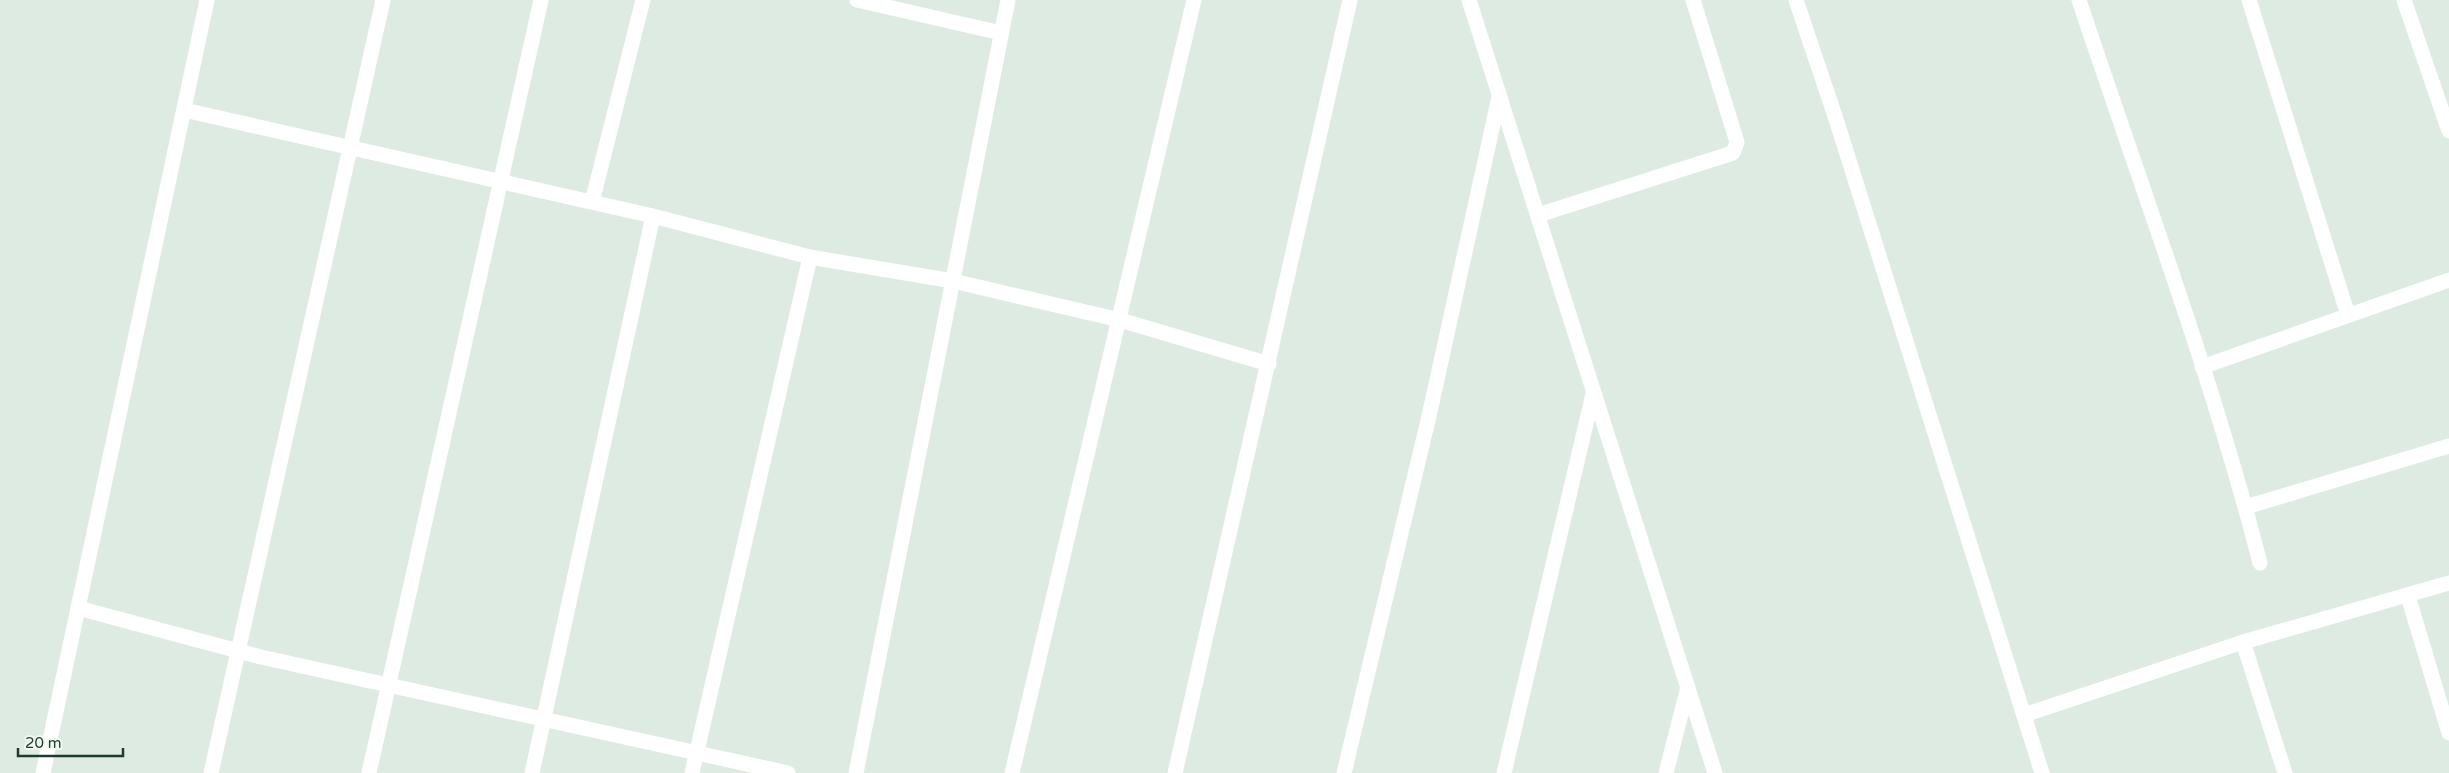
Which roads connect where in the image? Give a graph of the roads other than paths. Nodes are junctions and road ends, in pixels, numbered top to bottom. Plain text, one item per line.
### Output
1 (208, 0) edge
2 (383, 0) edge
3 (541, 0) edge
4 (643, 0) edge
5 (1008, 0) edge
6 (1194, 0) edge
7 (1350, 0) edge
8 (1469, 0) edge
9 (1693, 0) edge
10 (1796, 0) edge
11 (2079, 0) edge
12 (2249, 0) edge
13 (2404, 0) edge
14 (865, 1) edge
15 (1001, 33) junction
16 (1499, 95) junction
17 (184, 110) junction
18 (2449, 132) edge
19 (350, 148) junction
20 (500, 181) junction
21 (592, 202) junction
22 (1538, 215) junction
23 (653, 216) junction
24 (810, 257) junction
25 (2449, 280) edge
26 (953, 281) junction
27 (2348, 315) junction
28 (1120, 320) junction
29 (1268, 364) junction
30 (2202, 367) junction
31 (1593, 392) junction
32 (2449, 446) edge
33 (2246, 507) junction
34 (2260, 563) dead end
35 (2449, 583) edge
36 (2408, 596) junction
37 (78, 608) junction
38 (2243, 642) junction
39 (239, 651) junction
40 (388, 685) junction
41 (1688, 686) junction
42 (2024, 714) junction
43 (544, 720) junction
44 (2449, 733) edge
45 (696, 753) junction
46 (43, 773) edge
47 (211, 773) edge
48 (369, 773) edge
49 (532, 773) edge
50 (692, 773) edge
51 (788, 773) edge
52 (856, 773) edge
53 (1012, 773) edge
54 (1175, 773) edge
55 (1344, 773) edge
56 (1504, 773) edge
57 (1666, 773) edge
58 (1715, 773) edge
59 (2042, 773) edge
60 (2285, 773) edge

1 - 17 street
2 - 19 street
3 - 20 street
4 - 21 street
5 - 15 street
6 - 28 street
7 - 29 street
8 - 16 street
9 - 22 street
10 - 42 street
11 - 30 street
12 - 27 street
13 - 18 street
14 - 15 street
15 - 26 street
16 - 22 street
16 - 55 street
17 - 19 street
17 - 37 street
19 - 20 street
19 - 39 street
20 - 21 street
20 - 40 street
21 - 23 street
22 - 31 street
23 - 24 street
23 - 43 street
24 - 26 street
24 - 45 street
25 - 27 street
26 - 28 street
26 - 52 street
27 - 30 street
28 - 29 street
28 - 53 street
29 - 54 street
30 - 33 street
31 - 41 street
31 - 56 street
32 - 33 street
33 - 34 street
35 - 36 street
36 - 38 street
36 - 44 street
37 - 39 street
37 - 46 street
38 - 42 street
38 - 60 street
39 - 40 street
39 - 47 street
40 - 43 street
40 - 48 street
41 - 57 street
41 - 58 street
42 - 59 street
43 - 45 street
43 - 49 street
45 - 50 street
45 - 51 street

